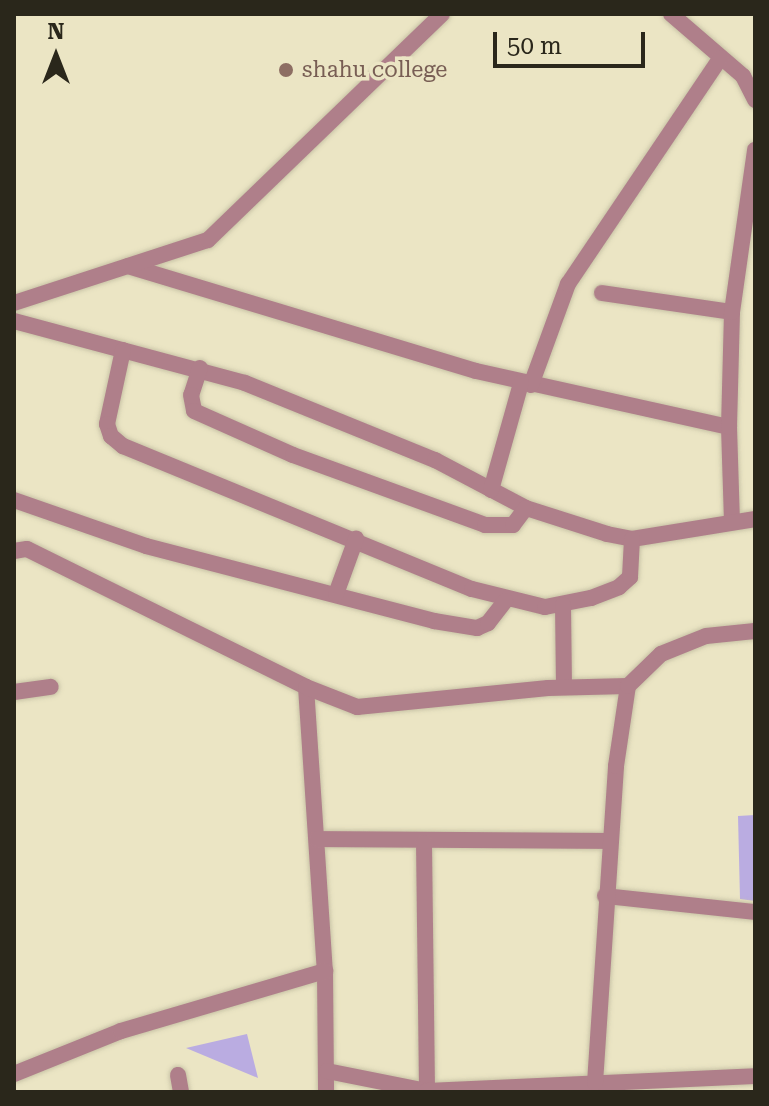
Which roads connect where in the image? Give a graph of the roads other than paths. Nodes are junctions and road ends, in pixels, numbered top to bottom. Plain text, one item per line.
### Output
1 (442, 14) edge
2 (671, 14) edge
3 (720, 59) junction
4 (755, 100) edge
5 (755, 150) edge
6 (128, 266) junction
7 (602, 293) dead end
8 (14, 303) edge
9 (732, 312) junction
10 (14, 321) edge
11 (123, 350) junction
12 (200, 368) junction
13 (526, 384) junction
14 (729, 427) junction
15 (491, 490) junction
16 (14, 500) edge
17 (526, 508) junction
18 (755, 519) edge
19 (732, 522) junction
20 (356, 539) junction
21 (632, 539) junction
22 (14, 551) edge
23 (336, 594) junction
24 (505, 601) junction
25 (563, 605) junction
26 (755, 631) edge
27 (628, 686) junction
28 (51, 687) dead end
29 (306, 687) junction
30 (564, 687) junction
31 (14, 692) edge
32 (317, 839) junction
33 (610, 841) junction
34 (424, 843) junction
35 (605, 896) junction
36 (755, 912) edge
37 (325, 971) junction
38 (327, 1071) junction
39 (14, 1074) edge
40 (755, 1076) edge
41 (595, 1083) junction
42 (427, 1091) edge
43 (326, 1092) edge

1 - 6 street
2 - 3 street
3 - 4 street
3 - 13 street
5 - 9 street
6 - 8 street
6 - 13 street
7 - 9 street
9 - 14 street
10 - 11 street
11 - 12 street
11 - 20 street
12 - 15 street
12 - 17 street
13 - 14 street
13 - 15 street
14 - 19 street
15 - 17 street
16 - 23 street
17 - 21 street
18 - 19 street
19 - 21 street
20 - 23 street
20 - 24 street
21 - 25 street
22 - 29 street
23 - 24 street
24 - 25 street
25 - 30 street
26 - 27 street
27 - 30 street
27 - 33 street
28 - 31 street
29 - 30 street
29 - 32 street
32 - 34 street
32 - 37 street
33 - 34 street
33 - 35 street
34 - 42 street
35 - 36 street
35 - 41 street
37 - 38 street
37 - 39 street
38 - 42 street
38 - 43 street
40 - 41 street
41 - 42 street

